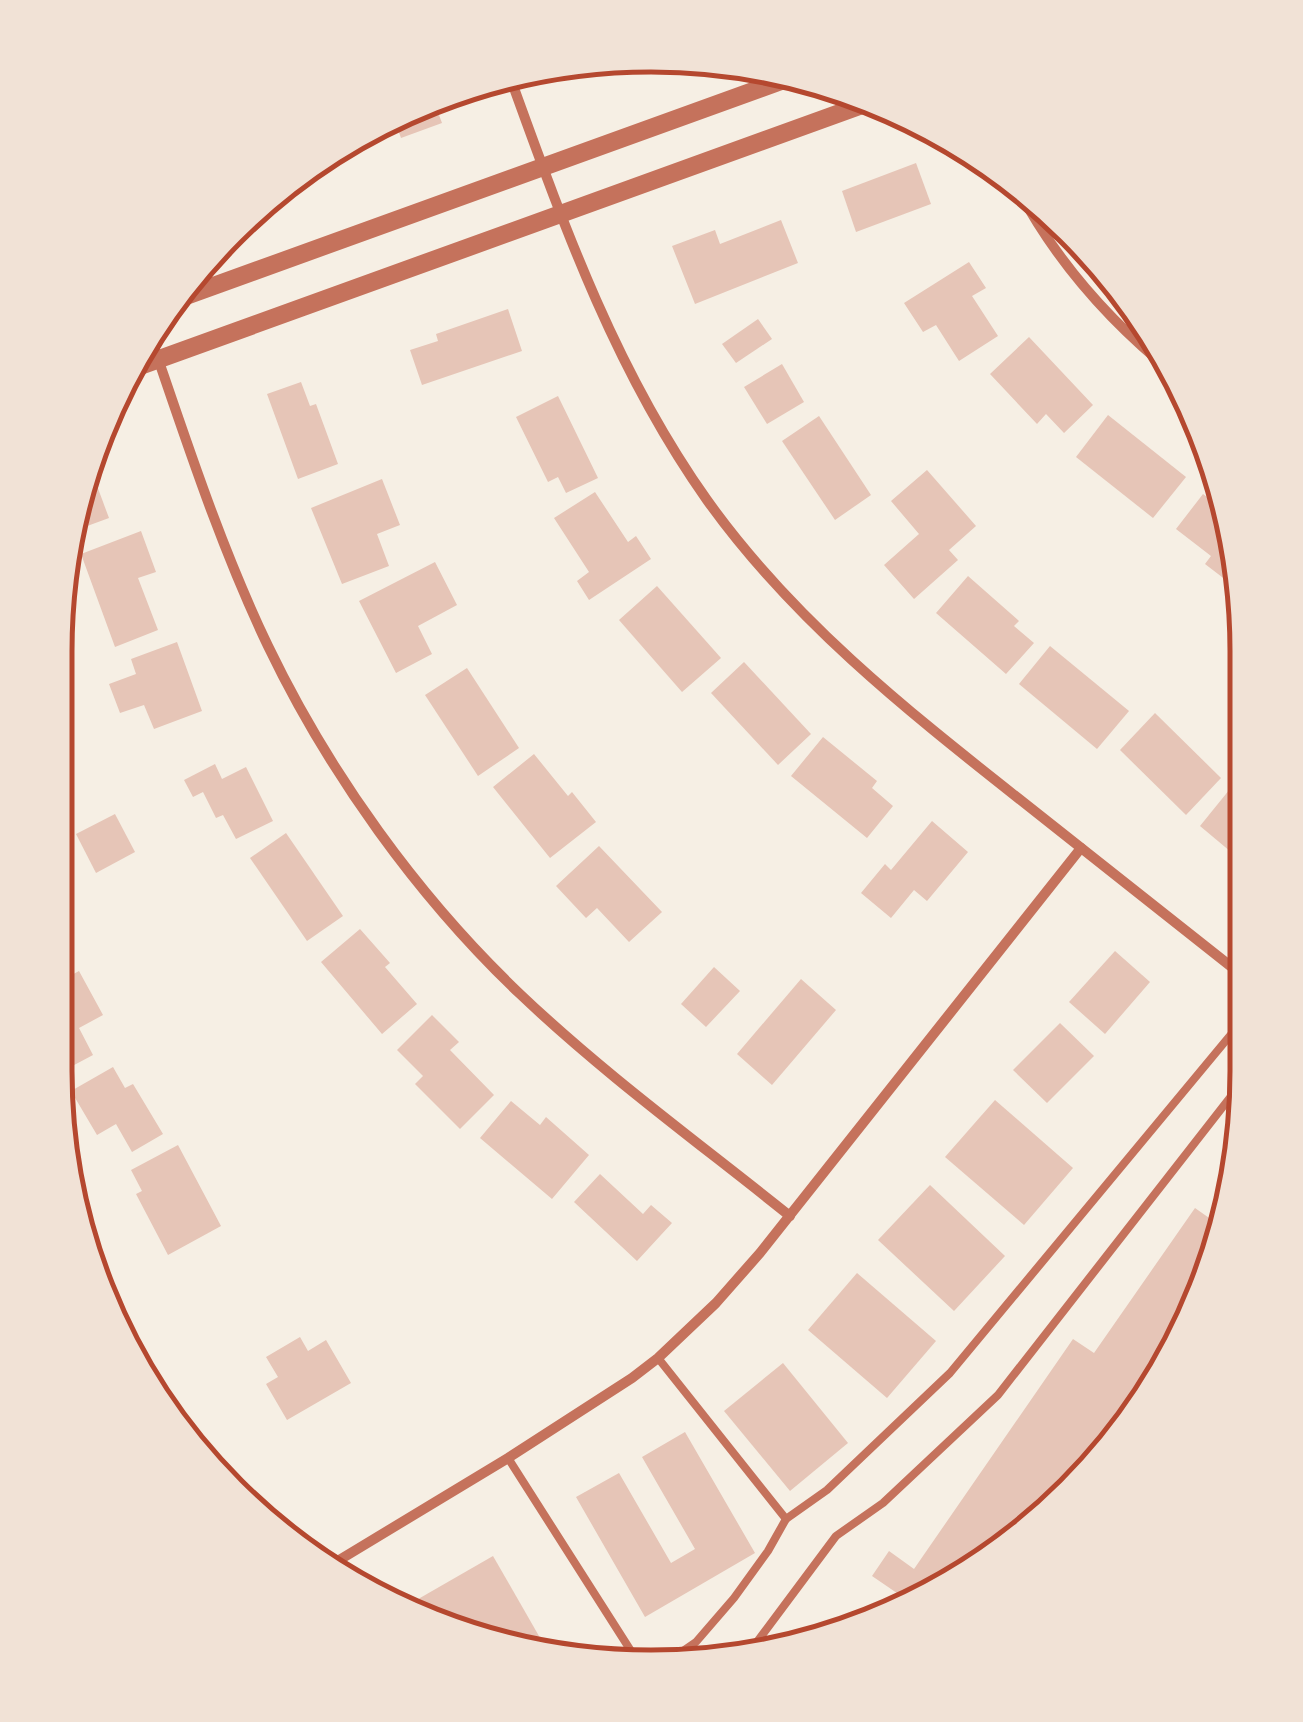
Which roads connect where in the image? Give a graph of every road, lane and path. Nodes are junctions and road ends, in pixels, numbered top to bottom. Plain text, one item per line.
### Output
1 (768, 85) edge
2 (514, 89) edge
3 (852, 109) edge
4 (542, 166) junction
5 (560, 214) junction
6 (1035, 218) edge
7 (198, 291) edge
8 (1146, 351) edge
9 (156, 353) edge
10 (158, 359) junction
11 (150, 362) edge
12 (1081, 848) junction
13 (1230, 966) edge
14 (1230, 1036) edge
15 (1229, 1100) edge
16 (790, 1216) junction
17 (658, 1358) junction
18 (508, 1458) junction
19 (786, 1519) junction
20 (341, 1559) edge
21 (759, 1639) edge
22 (687, 1648) edge
23 (630, 1649) edge

1 - 4 street
2 - 4 street
3 - 5 street
4 - 5 street
4 - 7 street
5 - 10 street
5 - 12 street
6 - 8 street
9 - 10 street
10 - 11 street
10 - 16 street
12 - 13 street
12 - 16 street
14 - 19 lane
15 - 21 lane
16 - 17 street
17 - 18 street
17 - 19 lane
18 - 20 street
18 - 23 lane
19 - 22 lane

